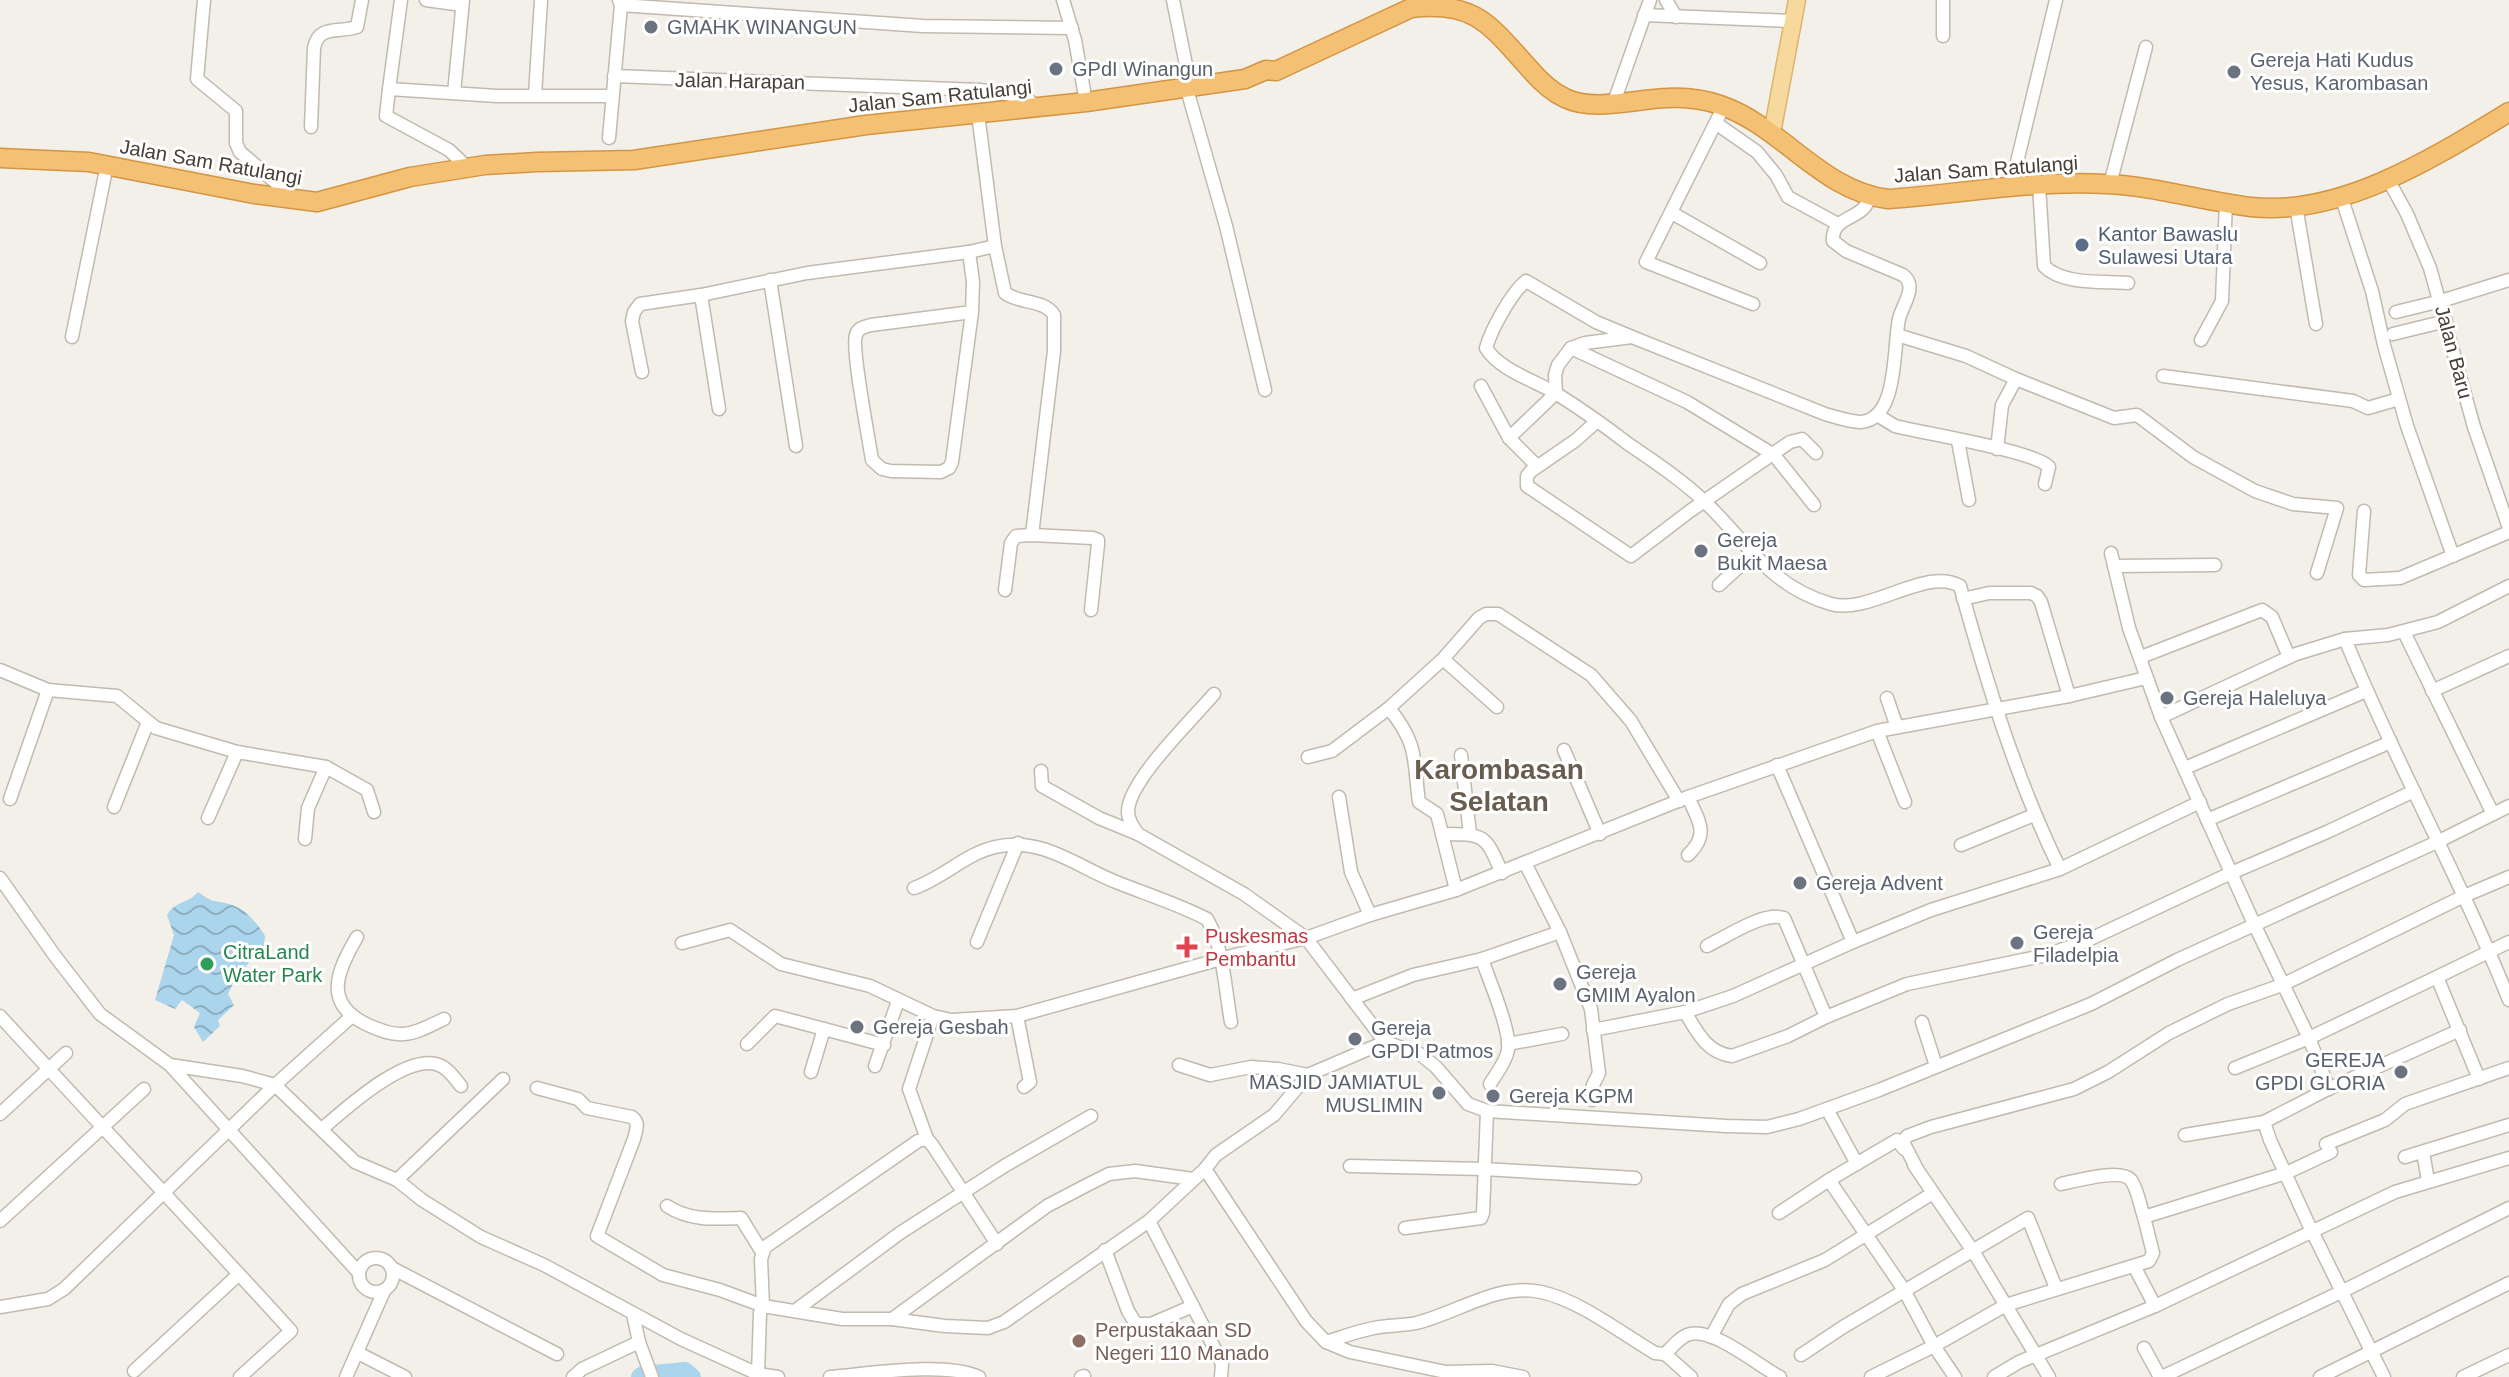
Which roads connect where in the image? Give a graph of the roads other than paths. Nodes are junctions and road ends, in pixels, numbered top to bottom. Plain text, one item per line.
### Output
1 (204, 0) edge
2 (362, 0) edge
3 (401, 0) edge
4 (426, 0) edge
5 (541, 0) edge
6 (1063, 0) edge
7 (1173, 0) edge
8 (1650, 0) edge
9 (1666, 0) edge
10 (1797, 0) edge
11 (1943, 0) edge
12 (2056, 0) edge
13 (620, 2) edge
14 (462, 3) edge
15 (1455, 4) edge
16 (1644, 15) junction
17 (1676, 17) junction
18 (1793, 21) junction
19 (1072, 28) junction
20 (1943, 36) dead end
21 (2146, 47) dead end
22 (614, 76) junction
23 (1188, 86) junction
24 (389, 89) junction
25 (454, 93) junction
26 (535, 95) junction
27 (612, 96) junction
28 (1086, 102) junction
29 (1614, 102) junction
30 (1033, 108) junction
31 (2509, 112) edge
32 (978, 114) junction
33 (1720, 115) junction
34 (311, 127) dead end
35 (1772, 133) junction
36 (609, 138) dead end
37 (0, 158) edge
38 (107, 165) junction
39 (468, 168) junction
40 (2389, 181) junction
41 (2110, 184) junction
42 (2039, 185) junction
43 (2011, 187) junction
44 (2341, 196) junction
45 (1869, 197) junction
46 (297, 201) junction
47 (2226, 202) junction
48 (2296, 206) junction
49 (1672, 213) junction
50 (1838, 224) junction
51 (995, 246) junction
52 (969, 252) junction
53 (1760, 263) dead end
54 (770, 280) junction
55 (2509, 280) edge
56 (2128, 283) dead end
57 (701, 295) junction
58 (2441, 301) junction
59 (1753, 304) dead end
60 (972, 312) junction
61 (2396, 312) dead end
62 (2446, 321) junction
63 (2316, 324) dead end
64 (2393, 334) dead end
65 (1897, 335) junction
66 (72, 337) dead end
67 (1632, 337) junction
68 (2201, 340) dead end
69 (1571, 348) junction
70 (642, 372) dead end
71 (2163, 376) dead end
72 (2016, 379) junction
73 (1481, 386) dead end
74 (1265, 390) dead end
75 (1556, 393) junction
76 (2399, 399) junction
77 (719, 409) dead end
78 (1877, 415) junction
79 (1596, 422) junction
80 (1509, 438) junction
81 (1958, 441) junction
82 (796, 446) dead end
83 (1997, 449) junction
84 (1816, 453) dead end
85 (1774, 455) junction
86 (1537, 466) junction
87 (2045, 484) dead end
88 (1969, 500) dead end
89 (1704, 501) junction
90 (1814, 505) dead end
91 (2364, 511) dead end
92 (2509, 530) edge
93 (1032, 535) junction
94 (1752, 555) junction
95 (2453, 556) junction
96 (2215, 565) dead end
97 (2317, 573) dead end
98 (1719, 585) dead end
99 (2509, 586) edge
100 (1005, 590) dead end
101 (1963, 599) junction
102 (1091, 610) dead end
103 (2404, 632) junction
104 (2345, 639) junction
105 (2509, 656) edge
106 (2141, 657) junction
107 (2289, 657) junction
108 (1443, 659) junction
109 (0, 670) edge
110 (2146, 678) junction
111 (48, 690) junction
112 (2366, 691) junction
113 (2432, 691) junction
114 (1214, 694) dead end
115 (2069, 696) junction
116 (1887, 698) dead end
117 (1497, 707) dead end
118 (1389, 708) junction
119 (1997, 708) junction
120 (2161, 717) junction
121 (148, 722) junction
122 (1897, 727) junction
123 (1877, 731) junction
124 (2391, 742) junction
125 (1564, 750) dead end
126 (237, 752) junction
127 (1461, 755) dead end
128 (1308, 757) dead end
129 (1777, 765) junction
130 (326, 767) junction
131 (2185, 768) junction
132 (1041, 771) dead end
133 (2414, 791) junction
134 (1339, 797) dead end
135 (10, 799) dead end
136 (1684, 799) junction
137 (1905, 802) dead end
138 (2200, 802) junction
139 (2509, 806) edge
140 (114, 807) dead end
141 (374, 812) dead end
142 (2493, 814) junction
143 (2034, 815) junction
144 (208, 818) dead end
145 (2207, 820) junction
146 (1138, 834) junction
147 (1442, 834) junction
148 (1470, 834) junction
149 (1600, 834) junction
150 (305, 839) dead end
151 (2437, 842) junction
152 (1018, 843) junction
153 (1961, 845) dead end
154 (1688, 855) dead end
155 (1525, 863) junction
156 (2060, 869) junction
157 (1502, 873) junction
158 (2231, 873) junction
159 (2509, 877) edge
160 (0, 878) edge
161 (914, 888) dead end
162 (1456, 890) junction
163 (2464, 896) junction
164 (1370, 915) junction
165 (2255, 926) junction
166 (1560, 932) junction
167 (357, 937) dead end
168 (1306, 938) junction
169 (977, 942) dead end
170 (1853, 942) junction
171 (2509, 942) edge
172 (682, 943) dead end
173 (1707, 946) dead end
174 (2489, 951) junction
175 (1482, 959) junction
176 (1220, 960) junction
177 (1802, 964) junction
178 (2437, 977) junction
179 (2282, 985) junction
180 (1352, 999) junction
181 (2509, 1000) edge
182 (898, 1001) junction
183 (1685, 1012) junction
184 (352, 1016) junction
185 (933, 1016) junction
186 (1017, 1016) junction
187 (1826, 1017) junction
188 (1, 1018) edge
189 (444, 1019) dead end
190 (1231, 1022) dead end
191 (1922, 1022) dead end
192 (824, 1029) junction
193 (1593, 1030) junction
194 (2460, 1030) junction
195 (1562, 1034) dead end
196 (2309, 1038) junction
197 (1385, 1042) junction
198 (747, 1044) dead end
199 (1508, 1044) junction
200 (884, 1045) junction
201 (66, 1053) dead end
202 (170, 1065) junction
203 (1179, 1065) dead end
204 (875, 1066) dead end
205 (1936, 1066) junction
206 (2235, 1068) dead end
207 (2509, 1068) edge
208 (49, 1071) junction
209 (811, 1072) dead end
210 (1308, 1075) junction
211 (503, 1079) dead end
212 (2479, 1079) junction
213 (1490, 1084) dead end
214 (275, 1085) junction
215 (461, 1086) dead end
216 (1024, 1087) dead end
217 (537, 1088) dead end
218 (144, 1089) dead end
219 (2329, 1089) junction
220 (1592, 1100) dead end
221 (1827, 1109) junction
222 (1487, 1111) junction
223 (0, 1114) edge
224 (1091, 1116) dead end
225 (2264, 1122) junction
226 (2509, 1125) edge
227 (101, 1127) junction
228 (322, 1129) junction
229 (228, 1131) junction
230 (2185, 1135) dead end
231 (927, 1139) junction
232 (2423, 1152) junction
233 (2405, 1157) dead end
234 (2509, 1158) edge
235 (1857, 1164) junction
236 (1350, 1166) dead end
237 (1205, 1169) junction
238 (1484, 1169) junction
239 (1917, 1169) junction
240 (2286, 1173) junction
241 (1635, 1178) dead end
242 (1193, 1179) junction
243 (397, 1180) junction
244 (1829, 1180) junction
245 (2428, 1181) junction
246 (2061, 1184) dead end
247 (164, 1191) junction
248 (963, 1191) junction
249 (1933, 1193) junction
250 (667, 1206) dead end
251 (2509, 1208) edge
252 (1779, 1213) dead end
253 (2144, 1217) junction
254 (0, 1221) edge
255 (1149, 1221) junction
256 (1405, 1228) dead end
257 (2312, 1231) junction
258 (1865, 1235) junction
259 (997, 1244) junction
260 (1105, 1250) junction
261 (1973, 1251) junction
262 (762, 1252) junction
263 (2134, 1266) junction
264 (392, 1268) junction
265 (359, 1273) junction
266 (239, 1274) junction
267 (2509, 1283) edge
268 (2056, 1288) junction
269 (1904, 1290) junction
270 (384, 1291) junction
271 (2343, 1291) junction
272 (2006, 1305) junction
273 (763, 1306) junction
274 (1193, 1306) junction
275 (2155, 1306) junction
276 (0, 1307) edge
277 (796, 1310) junction
278 (633, 1314) junction
279 (892, 1319) junction
280 (1711, 1337) junction
281 (1326, 1342) junction
282 (1934, 1346) junction
283 (642, 1348) junction
284 (2144, 1348) dead end
285 (2372, 1352) junction
286 (358, 1353) junction
287 (557, 1354) dead end
288 (1665, 1354) junction
289 (1801, 1355) dead end
290 (2036, 1355) junction
291 (2509, 1355) edge
292 (134, 1371) dead end
293 (758, 1374) junction
294 (240, 1377) edge
295 (346, 1377) edge
296 (405, 1377) edge
297 (573, 1377) edge
298 (652, 1377) edge
299 (778, 1377) edge
300 (830, 1377) edge
301 (979, 1377) edge
302 (1221, 1377) edge
303 (1523, 1377) edge
304 (1691, 1377) edge
305 (1780, 1377) edge
306 (1871, 1377) edge
307 (1955, 1377) edge
308 (1994, 1377) edge
309 (2049, 1377) edge
310 (2163, 1377) edge
311 (2320, 1377) edge
312 (2384, 1377) edge
313 (2463, 1377) edge

1 - 46 street
2 - 34 street
3 - 24 street
4 - 14 street
5 - 26 street
6 - 19 street
7 - 23 street
8 - 16 street
9 - 17 street
10 - 18 main road
11 - 20 street
12 - 43 street
13 - 19 street
13 - 22 street
14 - 25 street
15 - 23 highway, Jalan Sam Ratulangi
15 - 29 highway, Jalan Sam Ratulangi
16 - 17 street
16 - 29 street
17 - 18 street
18 - 35 main road
19 - 28 street
21 - 41 street
22 - 27 street
22 - 30 street, Jalan Harapan
23 - 28 highway, Jalan Sam Ratulangi
23 - 74 street
24 - 25 street
24 - 39 street
25 - 26 street
26 - 27 street
27 - 36 street
28 - 30 highway, Jalan Sam Ratulangi
29 - 33 highway, Jalan Sam Ratulangi
30 - 32 highway, Jalan Sam Ratulangi
31 - 40 highway, Jalan Sam Ratulangi
32 - 39 highway, Jalan Sam Ratulangi
32 - 51 street
33 - 35 highway, Jalan Sam Ratulangi
33 - 49 street
33 - 50 street
35 - 45 highway, Jalan Sam Ratulangi
37 - 38 highway, Jalan Sam Ratulangi
38 - 46 highway, Jalan Sam Ratulangi
38 - 66 street
39 - 46 highway, Jalan Sam Ratulangi
40 - 44 highway, Jalan Sam Ratulangi
40 - 58 street, Jalan Baru
41 - 42 highway, Jalan Sam Ratulangi
41 - 47 highway, Jalan Sam Ratulangi
42 - 43 highway, Jalan Sam Ratulangi
42 - 56 street
43 - 45 highway, Jalan Sam Ratulangi
44 - 48 highway, Jalan Sam Ratulangi
44 - 76 street
45 - 50 street
47 - 48 highway, Jalan Sam Ratulangi
47 - 68 street
48 - 63 street
49 - 53 street
49 - 59 street
50 - 65 street
51 - 52 street
51 - 93 street
52 - 54 street
52 - 60 street
54 - 57 street
54 - 82 street
55 - 58 street
57 - 70 street
57 - 77 street
58 - 61 street
58 - 62 street, Jalan Baru
60 - 60 street
62 - 64 street
62 - 92 street, Jalan Baru
65 - 72 street
65 - 78 street
67 - 69 street
67 - 75 street
67 - 78 street
69 - 75 street
69 - 85 street
71 - 76 street
72 - 83 street
72 - 97 street
73 - 80 street
75 - 79 street
75 - 80 street
76 - 95 street
78 - 81 street
79 - 86 street
79 - 89 street
80 - 86 street
81 - 83 street
81 - 88 street
83 - 87 street
84 - 85 street
85 - 89 street
85 - 90 street
86 - 89 street
89 - 94 street
91 - 95 street
92 - 95 street
93 - 100 street
93 - 102 street
94 - 98 street
94 - 101 street
96 - 106 street
99 - 103 street
101 - 115 street
101 - 119 street
103 - 104 street
103 - 113 street
104 - 107 street
104 - 112 street
105 - 113 street
106 - 107 street
106 - 110 street
107 - 120 street
108 - 117 street
108 - 118 street
108 - 136 street
109 - 111 street
110 - 115 street
110 - 120 street
111 - 121 street
111 - 135 street
112 - 124 street
112 - 131 street
113 - 142 street
114 - 146 street
115 - 119 street
116 - 122 street
118 - 128 street
118 - 147 street
119 - 122 street
119 - 143 street
120 - 131 street
121 - 126 street
121 - 140 street
122 - 123 street
123 - 129 street
123 - 137 street
124 - 133 street
124 - 145 street
125 - 149 street
126 - 130 street
126 - 144 street
127 - 148 street
129 - 136 street
129 - 170 street
130 - 141 street
130 - 150 street
131 - 138 street
132 - 146 street
133 - 151 street
133 - 158 street
134 - 164 street
136 - 149 street
136 - 154 street
138 - 145 street
138 - 156 street
139 - 142 street
142 - 151 street
143 - 153 street
143 - 156 street
145 - 158 street
146 - 168 street
147 - 148 street
147 - 162 street
148 - 157 street
149 - 155 street
151 - 163 street
151 - 165 street
152 - 161 street
152 - 169 street
152 - 176 street
155 - 157 street
155 - 166 street
156 - 170 street
157 - 162 street
158 - 165 street
158 - 187 street
159 - 163 street
160 - 202 street
162 - 164 street
163 - 174 street
163 - 179 street
164 - 168 street
165 - 179 street
165 - 205 street
166 - 175 street
166 - 193 street
167 - 184 street
168 - 176 street
168 - 180 street
170 - 177 street
171 - 174 street
172 - 182 street
173 - 177 street
174 - 178 street
174 - 181 street
175 - 180 street
175 - 199 street
176 - 186 street
176 - 190 street
177 - 183 street
177 - 187 street
178 - 194 street
178 - 196 street
179 - 196 street
179 - 239 street
180 - 197 street
182 - 185 street
182 - 200 street
183 - 187 street
183 - 193 street
184 - 189 street
184 - 214 street
185 - 186 street
185 - 231 street
186 - 216 street
188 - 208 street
191 - 205 street
192 - 198 street
192 - 200 street
192 - 209 street
193 - 220 street
194 - 212 street
194 - 219 street
195 - 199 street
196 - 206 street
196 - 219 street
197 - 210 street
197 - 222 street
199 - 213 street
200 - 204 street
201 - 208 street
202 - 214 street
202 - 229 street
203 - 210 street
205 - 221 street
207 - 212 street
208 - 223 street
208 - 227 street
210 - 237 street
211 - 243 street
212 - 240 street
214 - 228 street
214 - 229 street
215 - 228 street
217 - 273 street
218 - 227 street
219 - 225 street
221 - 222 street
221 - 235 street
222 - 238 street
224 - 248 street
225 - 230 street
225 - 240 street
226 - 232 street
227 - 247 street
227 - 254 street
228 - 243 street
229 - 247 street
229 - 265 street
231 - 248 street
231 - 262 street
232 - 233 street
232 - 245 street
234 - 245 street
235 - 239 street
235 - 244 street
236 - 238 street
237 - 242 street
237 - 281 street
238 - 241 street
238 - 256 street
239 - 249 street
240 - 253 street
240 - 257 street
242 - 255 street
242 - 259 street
243 - 278 street
244 - 252 street
244 - 258 street
245 - 257 street
246 - 253 street
247 - 266 street
247 - 276 street
248 - 259 street
248 - 277 street
249 - 258 street
249 - 261 street
250 - 262 street
251 - 271 street
253 - 263 street
255 - 260 street
255 - 274 street
257 - 271 street
257 - 275 street
258 - 269 street
258 - 280 street
259 - 279 street
260 - 274 street
260 - 279 street
261 - 268 street
261 - 269 street
261 - 272 street
262 - 273 street
263 - 268 street
263 - 275 street
264 - 265 street
264 - 270 street
264 - 287 street
265 - 270 street
266 - 292 street
266 - 294 street
267 - 285 street
268 - 272 street
269 - 282 street
269 - 289 street
270 - 286 street
271 - 285 street
271 - 310 street
272 - 282 street
272 - 290 street
273 - 277 street
273 - 293 street
274 - 302 street
275 - 290 street
277 - 279 street
278 - 283 street
278 - 293 street
280 - 288 street
280 - 305 street
281 - 288 street
281 - 303 street
282 - 306 street
282 - 307 street
283 - 297 street
283 - 298 street
284 - 310 street
285 - 311 street
285 - 312 street
286 - 295 street
286 - 296 street
288 - 304 street
290 - 308 street
290 - 309 street
291 - 313 street
293 - 299 street
300 - 301 street

